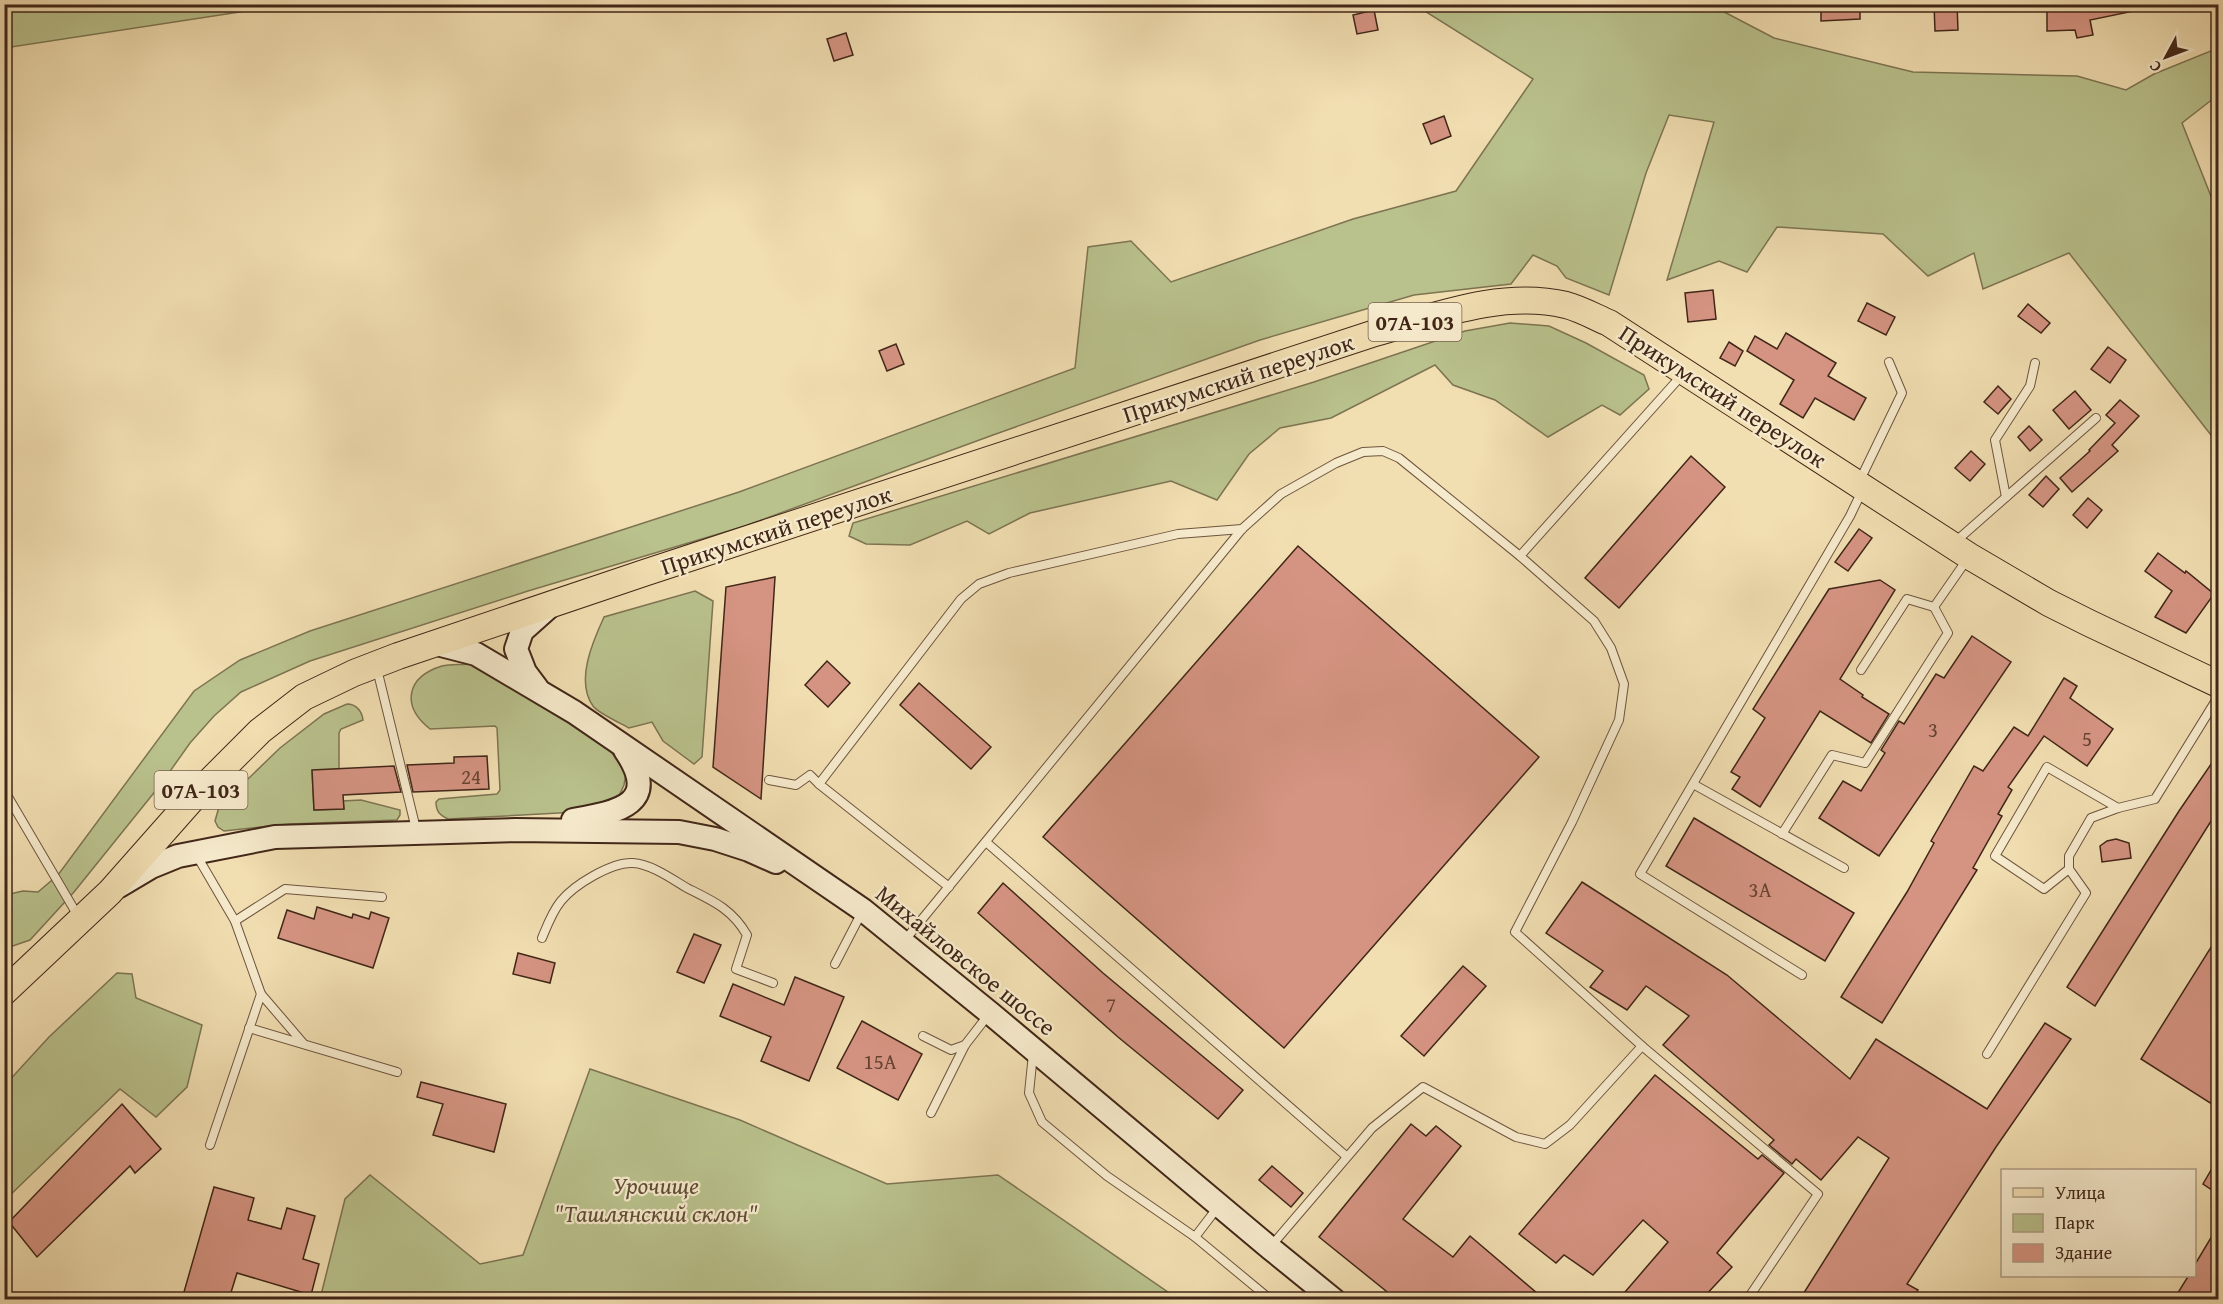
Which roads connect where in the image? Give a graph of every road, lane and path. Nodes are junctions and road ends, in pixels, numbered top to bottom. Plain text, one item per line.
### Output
1 (1889, 362) dead end
2 (2035, 363) dead end
3 (1685, 372) junction
4 (2096, 418) dead end
5 (1861, 486) junction
6 (2006, 497) junction
7 (1242, 529) junction
8 (1960, 550) junction
9 (1520, 556) junction
10 (550, 606) junction
11 (1934, 606) junction
12 (437, 644) junction
13 (376, 664) junction
14 (1861, 670) dead end
15 (2218, 684) edge
16 (542, 693) junction
17 (2218, 697) edge
18 (621, 745) junction
19 (769, 780) dead end
20 (819, 784) junction
21 (1693, 784) junction
22 (4, 790) edge
23 (2118, 808) junction
24 (515, 830) junction
25 (417, 832) junction
26 (1782, 834) junction
27 (986, 842) junction
28 (195, 852) junction
29 (1844, 868) dead end
30 (2069, 869) junction
31 (830, 886) junction
32 (949, 887) junction
33 (110, 892) junction
34 (382, 897) dead end
35 (863, 910) junction
36 (80, 920) junction
37 (235, 921) junction
38 (542, 938) dead end
39 (903, 942) junction
40 (835, 964) dead end
41 (1802, 975) dead end
42 (773, 983) dead end
43 (4, 992) edge
44 (261, 994) junction
45 (990, 1013) junction
46 (249, 1028) junction
47 (922, 1036) dead end
48 (303, 1044) junction
49 (965, 1045) junction
50 (1642, 1046) junction
51 (1033, 1050) junction
52 (1988, 1054) dead end
53 (397, 1072) dead end
54 (930, 1113) dead end
55 (210, 1145) dead end
56 (1346, 1156) junction
57 (1219, 1206) junction
58 (1195, 1237) junction
59 (1270, 1248) junction
60 (1271, 1299) edge
61 (1334, 1299) edge
62 (1747, 1299) edge

1 - 5 lane
2 - 6 lane
3 - 5 main road, Прикумский переулок / 07А-103
3 - 9 lane
3 - 10 main road, Прикумский переулок / 07А-103
4 - 6 lane
5 - 8 main road, Прикумский переулок / 07А-103
5 - 21 lane
6 - 8 lane
7 - 9 lane
7 - 20 lane
7 - 27 lane
8 - 11 lane
8 - 15 main road, Прикумский переулок / 07А-103
9 - 50 lane
10 - 12 main road, Прикумский переулок / 07А-103
10 - 16 main road
11 - 14 lane
11 - 26 lane
12 - 13 main road, 07А-103
12 - 16 main road, Михайловское шоссе
13 - 25 lane
13 - 33 main road, 07А-103
16 - 18 main road, Михайловское шоссе
17 - 23 lane
18 - 24 main road
18 - 31 main road, Михайловское шоссе
19 - 20 lane
20 - 32 lane
21 - 26 lane
21 - 41 lane
22 - 36 lane
23 - 30 lane
23 - 30 lane
24 - 25 main road
24 - 31 main road
25 - 28 main road
26 - 29 lane
27 - 32 lane
27 - 56 lane
28 - 33 main road
28 - 37 lane
30 - 52 lane
31 - 35 main road, Михайловское шоссе
32 - 39 lane
33 - 36 main road, 07А-103
34 - 37 lane
35 - 39 main road, Михайловское шоссе
35 - 40 lane
36 - 43 main road, 07А-103
37 - 44 lane
38 - 42 lane
39 - 45 main road, Михайловское шоссе
44 - 46 lane
44 - 48 lane
45 - 49 lane
45 - 51 main road, Михайловское шоссе
46 - 48 lane
46 - 55 lane
47 - 49 lane
48 - 53 lane
49 - 54 lane
50 - 56 lane
50 - 62 lane
51 - 57 main road, Михайловское шоссе
51 - 58 lane
56 - 59 lane
57 - 58 lane
57 - 59 main road, Михайловское шоссе
58 - 60 lane
59 - 61 main road, Михайловское шоссе

